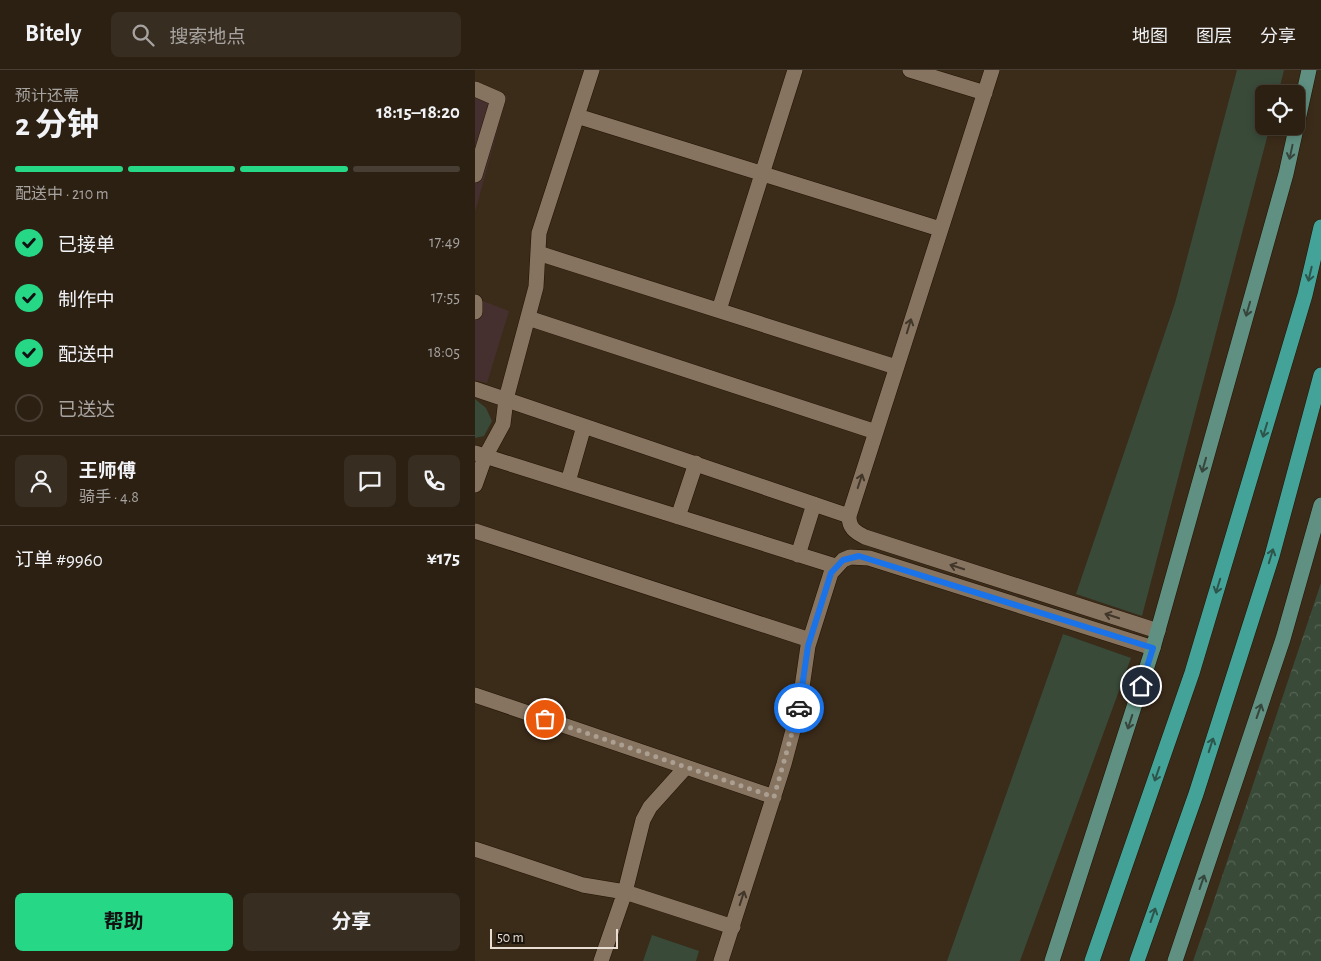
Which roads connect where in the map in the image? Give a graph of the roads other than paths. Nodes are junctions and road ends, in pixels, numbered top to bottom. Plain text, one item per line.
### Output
1 (591, 70) edge
2 (795, 70) edge
3 (910, 70) edge
4 (993, 70) edge
5 (1309, 70) edge
6 (475, 89) edge
7 (985, 93) junction
8 (577, 116) junction
9 (762, 174) junction
10 (475, 175) edge
11 (1321, 227) edge
12 (940, 229) junction
13 (538, 253) junction
14 (475, 302) edge
15 (719, 310) junction
16 (475, 312) edge
17 (529, 318) junction
18 (896, 367) junction
19 (1321, 375) edge
20 (475, 389) edge
21 (506, 399) junction
22 (584, 426) junction
23 (875, 432) junction
24 (480, 455) edge
25 (695, 464) junction
26 (568, 482) junction
27 (475, 485) edge
28 (814, 504) junction
29 (1321, 505) edge
30 (849, 516) junction
31 (678, 517) junction
32 (475, 531) edge
33 (798, 555) junction
34 (835, 566) junction
35 (1158, 631) junction
36 (810, 640) junction
37 (1153, 648) junction
38 (475, 695) edge
39 (686, 768) junction
40 (774, 797) junction
41 (475, 849) edge
42 (625, 892) junction
43 (733, 927) junction
44 (601, 961) edge
45 (721, 961) edge
46 (1052, 961) edge
47 (1093, 961) edge
48 (1137, 961) edge
49 (1175, 961) edge

1 - 8 street
2 - 9 street
3 - 7 street
4 - 7 street
5 -> 35 main road
6 - 10 street
7 - 12 street
8 - 9 street
8 - 13 street
9 - 12 street
9 - 15 street
11 -> 47 highway
18 -> 12 street
13 - 15 street
13 - 17 street
14 - 16 street
15 - 18 street
17 - 21 street
17 - 23 street
18 - 23 street
48 -> 19 highway
20 - 21 street
21 - 22 street
21 - 24 street
22 - 25 street
22 - 26 street
30 -> 23 street
24 - 26 street
24 - 27 street
25 - 28 street
25 - 31 street
26 - 31 street
28 - 30 street
28 - 33 street
49 -> 29 main road
35 -> 30 street
31 - 33 street
32 - 36 street
33 - 34 street
34 - 36 street
34 - 37 street
35 - 37 main road
36 - 40 street
37 -> 46 main road
38 - 39 street
39 - 40 street
39 - 42 street
43 -> 40 street
41 - 42 street
42 - 43 street
42 - 44 street
43 - 45 street

